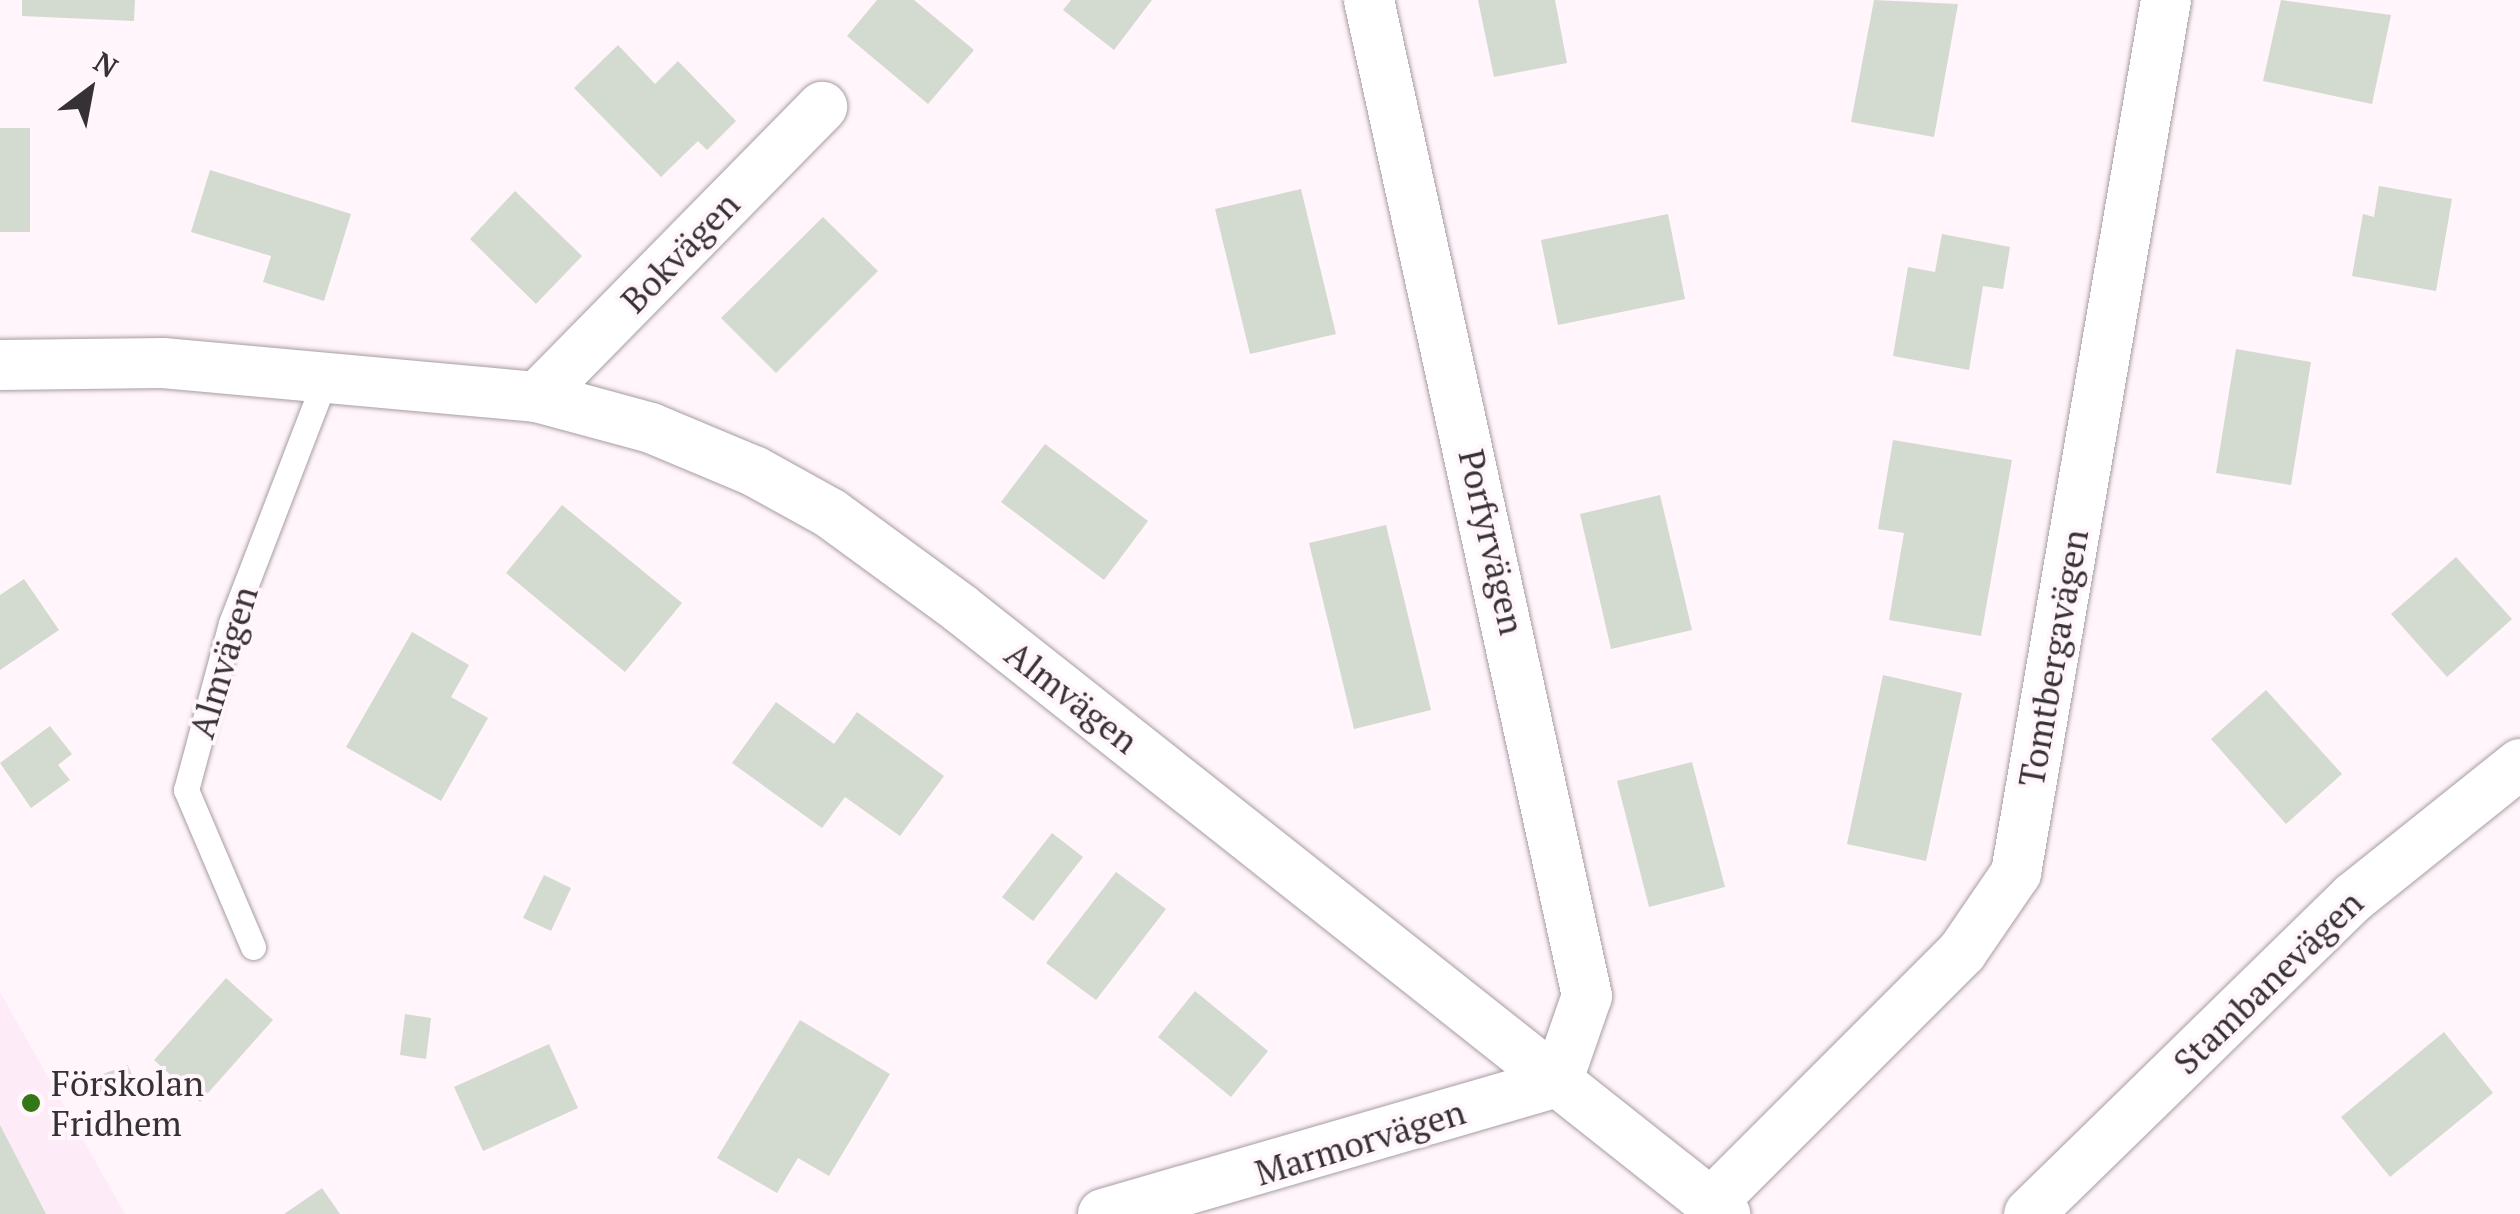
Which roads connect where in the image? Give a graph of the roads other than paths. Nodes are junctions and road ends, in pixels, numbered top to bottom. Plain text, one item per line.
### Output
1 (1369, 0) edge
2 (2166, 0) edge
3 (822, 106) dead end
4 (0, 365) edge
5 (326, 376) junction
6 (538, 397) junction
7 (2520, 764) edge
8 (253, 947) dead end
9 (1557, 1082) junction
10 (1718, 1208) edge
11 (1103, 1214) edge
12 (2029, 1214) edge

1 - 9 street, Porfyrvägen
2 - 10 street, Tomtbergavägen
3 - 6 street, Bokvägen
4 - 5 street, Almvägen
5 - 6 street, Almvägen
5 - 8 lane, Almvägen
6 - 9 street, Almvägen
7 - 12 street, Stambanevägen
9 - 10 street, Almvägen
9 - 11 street, Marmorvägen

